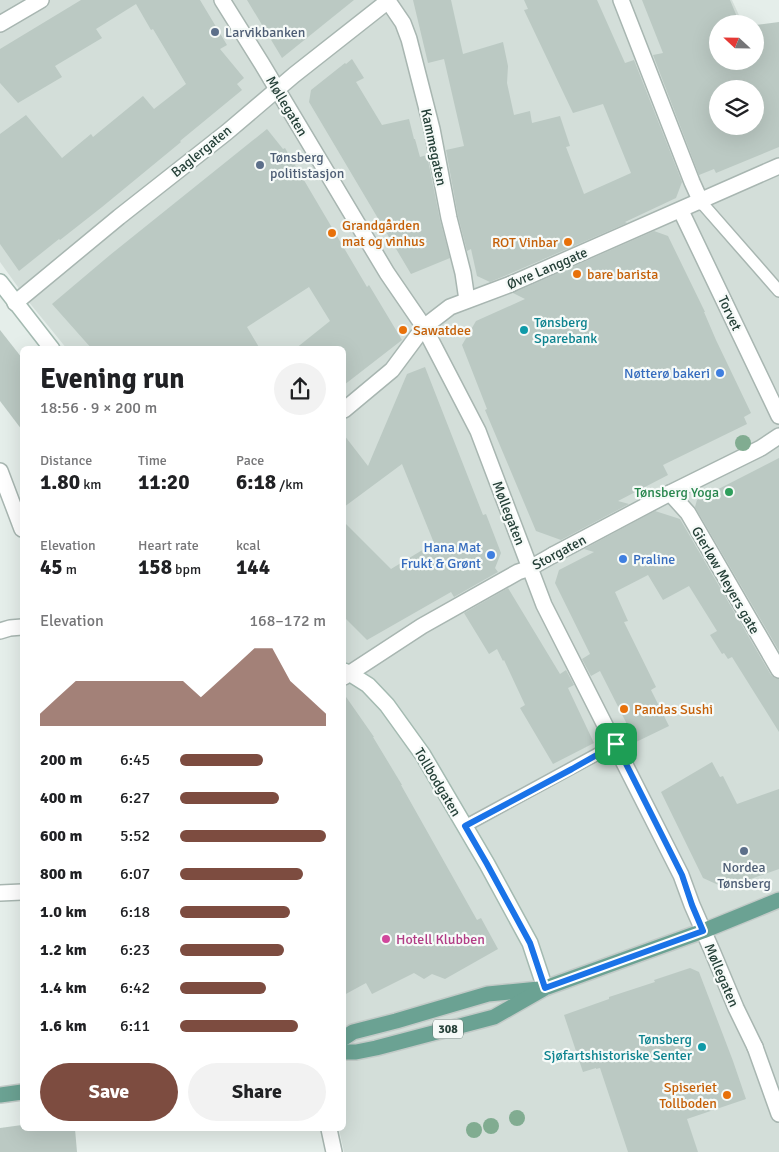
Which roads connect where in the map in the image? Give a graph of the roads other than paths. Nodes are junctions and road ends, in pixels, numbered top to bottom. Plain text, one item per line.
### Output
1 (41, 0) edge
2 (222, 0) edge
3 (388, 0) edge
4 (621, 0) edge
5 (0, 24) edge
6 (277, 90) junction
7 (779, 166) edge
8 (701, 202) junction
9 (681, 210) junction
10 (0, 282) edge
11 (779, 291) edge
12 (467, 300) junction
13 (15, 303) junction
14 (424, 327) junction
15 (50, 346) edge
16 (346, 408) edge
17 (779, 416) edge
18 (779, 436) edge
19 (0, 471) edge
20 (670, 493) junction
21 (20, 524) edge
22 (530, 568) junction
23 (20, 627) edge
24 (0, 631) edge
25 (346, 670) edge
26 (779, 670) edge
27 (346, 672) edge
28 (616, 744) junction
29 (465, 826) junction
30 (20, 892) edge
31 (0, 893) edge
32 (779, 900) edge
33 (703, 931) junction
34 (545, 988) junction
35 (346, 1037) edge
36 (346, 1052) edge
37 (20, 1092) edge
38 (0, 1094) edge
39 (779, 1114) edge
40 (329, 1131) edge
41 (334, 1152) edge

1 - 5 street
2 - 6 street, Møllegaten
3 - 6 street, Baglergaten
3 - 12 street, Kammegaten
4 - 8 street
6 - 13 street, Baglergaten
6 - 14 street, Møllegaten
7 - 8 street, Øvre Langgate
8 - 9 street, Øvre Langgate
8 - 11 lane
9 - 12 street, Øvre Langgate
9 - 17 street, Torvet
10 - 13 street
12 - 14 street, Øvre Langgate
13 - 15 street
14 - 16 street, Øvre Langgate
14 - 22 street, Møllegaten
18 - 20 street, Storgaten
19 - 21 street
20 - 22 street, Storgaten
20 - 26 street, Gierløw Meyers gate
22 - 25 street, Storgaten
22 - 28 street, Møllegaten
23 - 24 street
27 - 29 street, Tollbodgaten
28 - 29 lane
28 - 33 street, Møllegaten
29 - 34 street, Tollbodgaten
30 - 31 street
32 - 33 main road, 308
33 - 34 main road, 308
33 - 39 street, Møllegaten
34 - 35 main road, 308
34 - 36 main road, 308
37 - 38 main road
40 - 41 street

